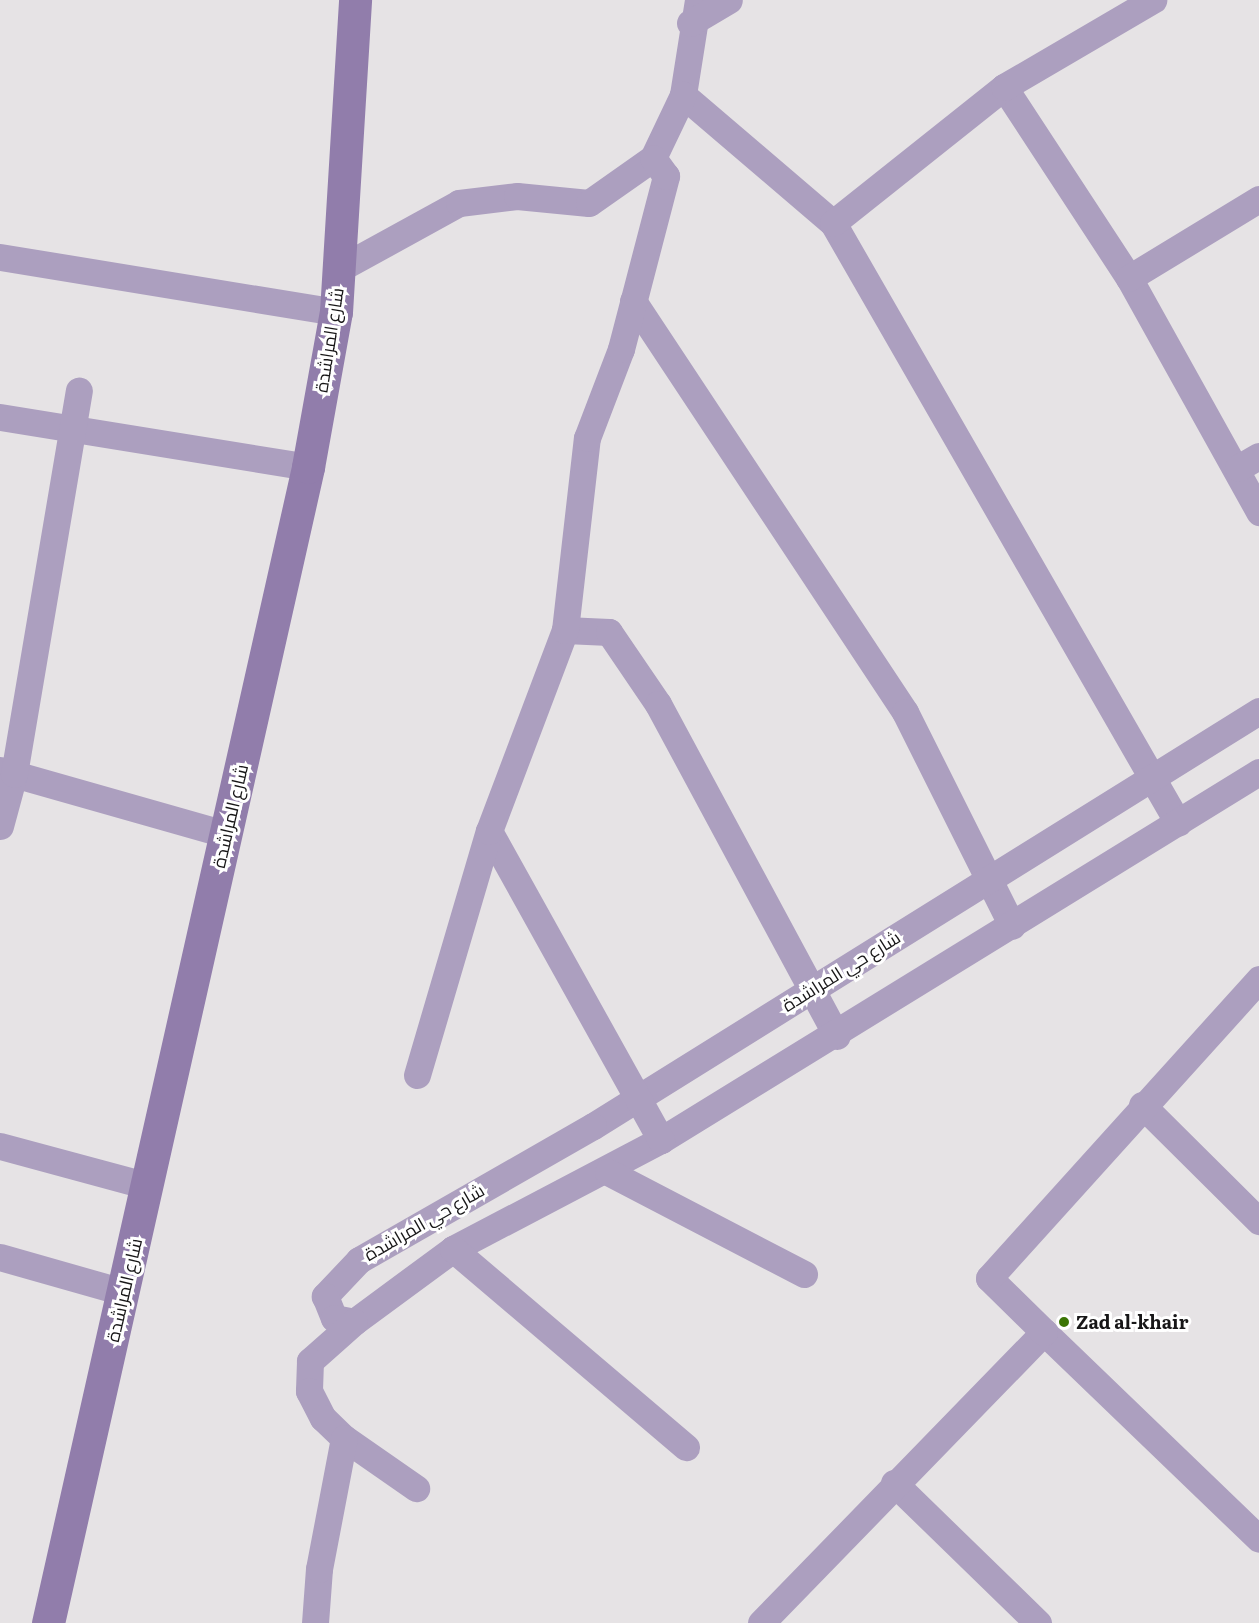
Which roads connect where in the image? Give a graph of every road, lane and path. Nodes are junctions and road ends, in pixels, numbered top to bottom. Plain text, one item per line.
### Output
1 (355, 0) edge
2 (729, 0) edge
3 (1153, 0) edge
4 (694, 11) edge
5 (1004, 87) junction
6 (683, 95) junction
7 (653, 158) junction
8 (1259, 199) edge
9 (833, 223) junction
10 (0, 256) edge
11 (339, 269) junction
12 (1129, 278) junction
13 (633, 301) junction
14 (336, 312) junction
15 (79, 390) dead end
16 (0, 417) edge
17 (73, 429) junction
18 (1249, 462) edge
19 (308, 467) junction
20 (1259, 512) edge
21 (565, 630) junction
22 (1259, 711) edge
23 (7, 772) edge
24 (1259, 772) edge
25 (1152, 777) junction
26 (1178, 822) junction
27 (0, 826) edge
28 (489, 831) junction
29 (225, 834) junction
30 (988, 879) junction
31 (1012, 926) junction
32 (1259, 979) edge
33 (812, 989) junction
34 (837, 1036) junction
35 (417, 1075) dead end
36 (638, 1098) junction
37 (1142, 1105) junction
38 (661, 1140) junction
39 (0, 1146) edge
40 (608, 1172) junction
41 (148, 1186) junction
42 (1259, 1221) edge
43 (453, 1249) junction
44 (0, 1257) edge
45 (804, 1274) dead end
46 (123, 1292) junction
47 (354, 1323) junction
48 (1044, 1332) junction
49 (344, 1438) junction
50 (686, 1447) dead end
51 (894, 1483) junction
52 (416, 1488) dead end
53 (1259, 1539) edge
54 (48, 1623) edge
55 (315, 1623) edge
56 (760, 1623) edge
57 (1038, 1623) edge

1 - 11 street, شارع المراشدة
2 - 4 street
3 - 5 street
4 - 6 street
5 - 9 street
5 - 12 street
6 - 7 street
6 - 9 street
7 - 11 street
7 - 13 street
8 - 12 street
9 - 25 street
10 - 14 street
11 - 14 street, شارع المراشدة
12 - 18 street
13 - 21 street
13 - 30 street
14 - 19 street, شارع المراشدة
15 - 17 street
16 - 17 street
17 - 19 street
17 - 23 street
18 - 20 street
19 - 29 street, شارع المراشدة
21 - 28 street
21 - 33 street
22 - 25 street, شارع حي المراشدة
23 - 27 street
23 - 29 street
24 - 26 street, شارع حي المراشدة
25 - 26 street
25 - 30 street, شارع حي المراشدة
26 - 31 street, شارع حي المراشدة
28 - 35 street
28 - 36 street
29 - 41 street, شارع المراشدة
30 - 31 street
30 - 33 street, شارع حي المراشدة
31 - 34 street, شارع حي المراشدة
32 - 37 street
33 - 34 street
33 - 36 street, شارع حي المراشدة
34 - 38 street, شارع حي المراشدة
36 - 38 street
36 - 47 street, شارع حي المراشدة
37 - 42 street
37 - 48 street
38 - 40 street, شارع حي المراشدة
39 - 41 street
40 - 43 street, شارع حي المراشدة
40 - 45 street
41 - 46 street, شارع المراشدة
43 - 47 street, شارع حي المراشدة
43 - 50 street
44 - 46 street
46 - 54 street, شارع المراشدة
47 - 49 street
48 - 51 street
48 - 53 street
49 - 52 street
49 - 55 street
51 - 56 street
51 - 57 street

